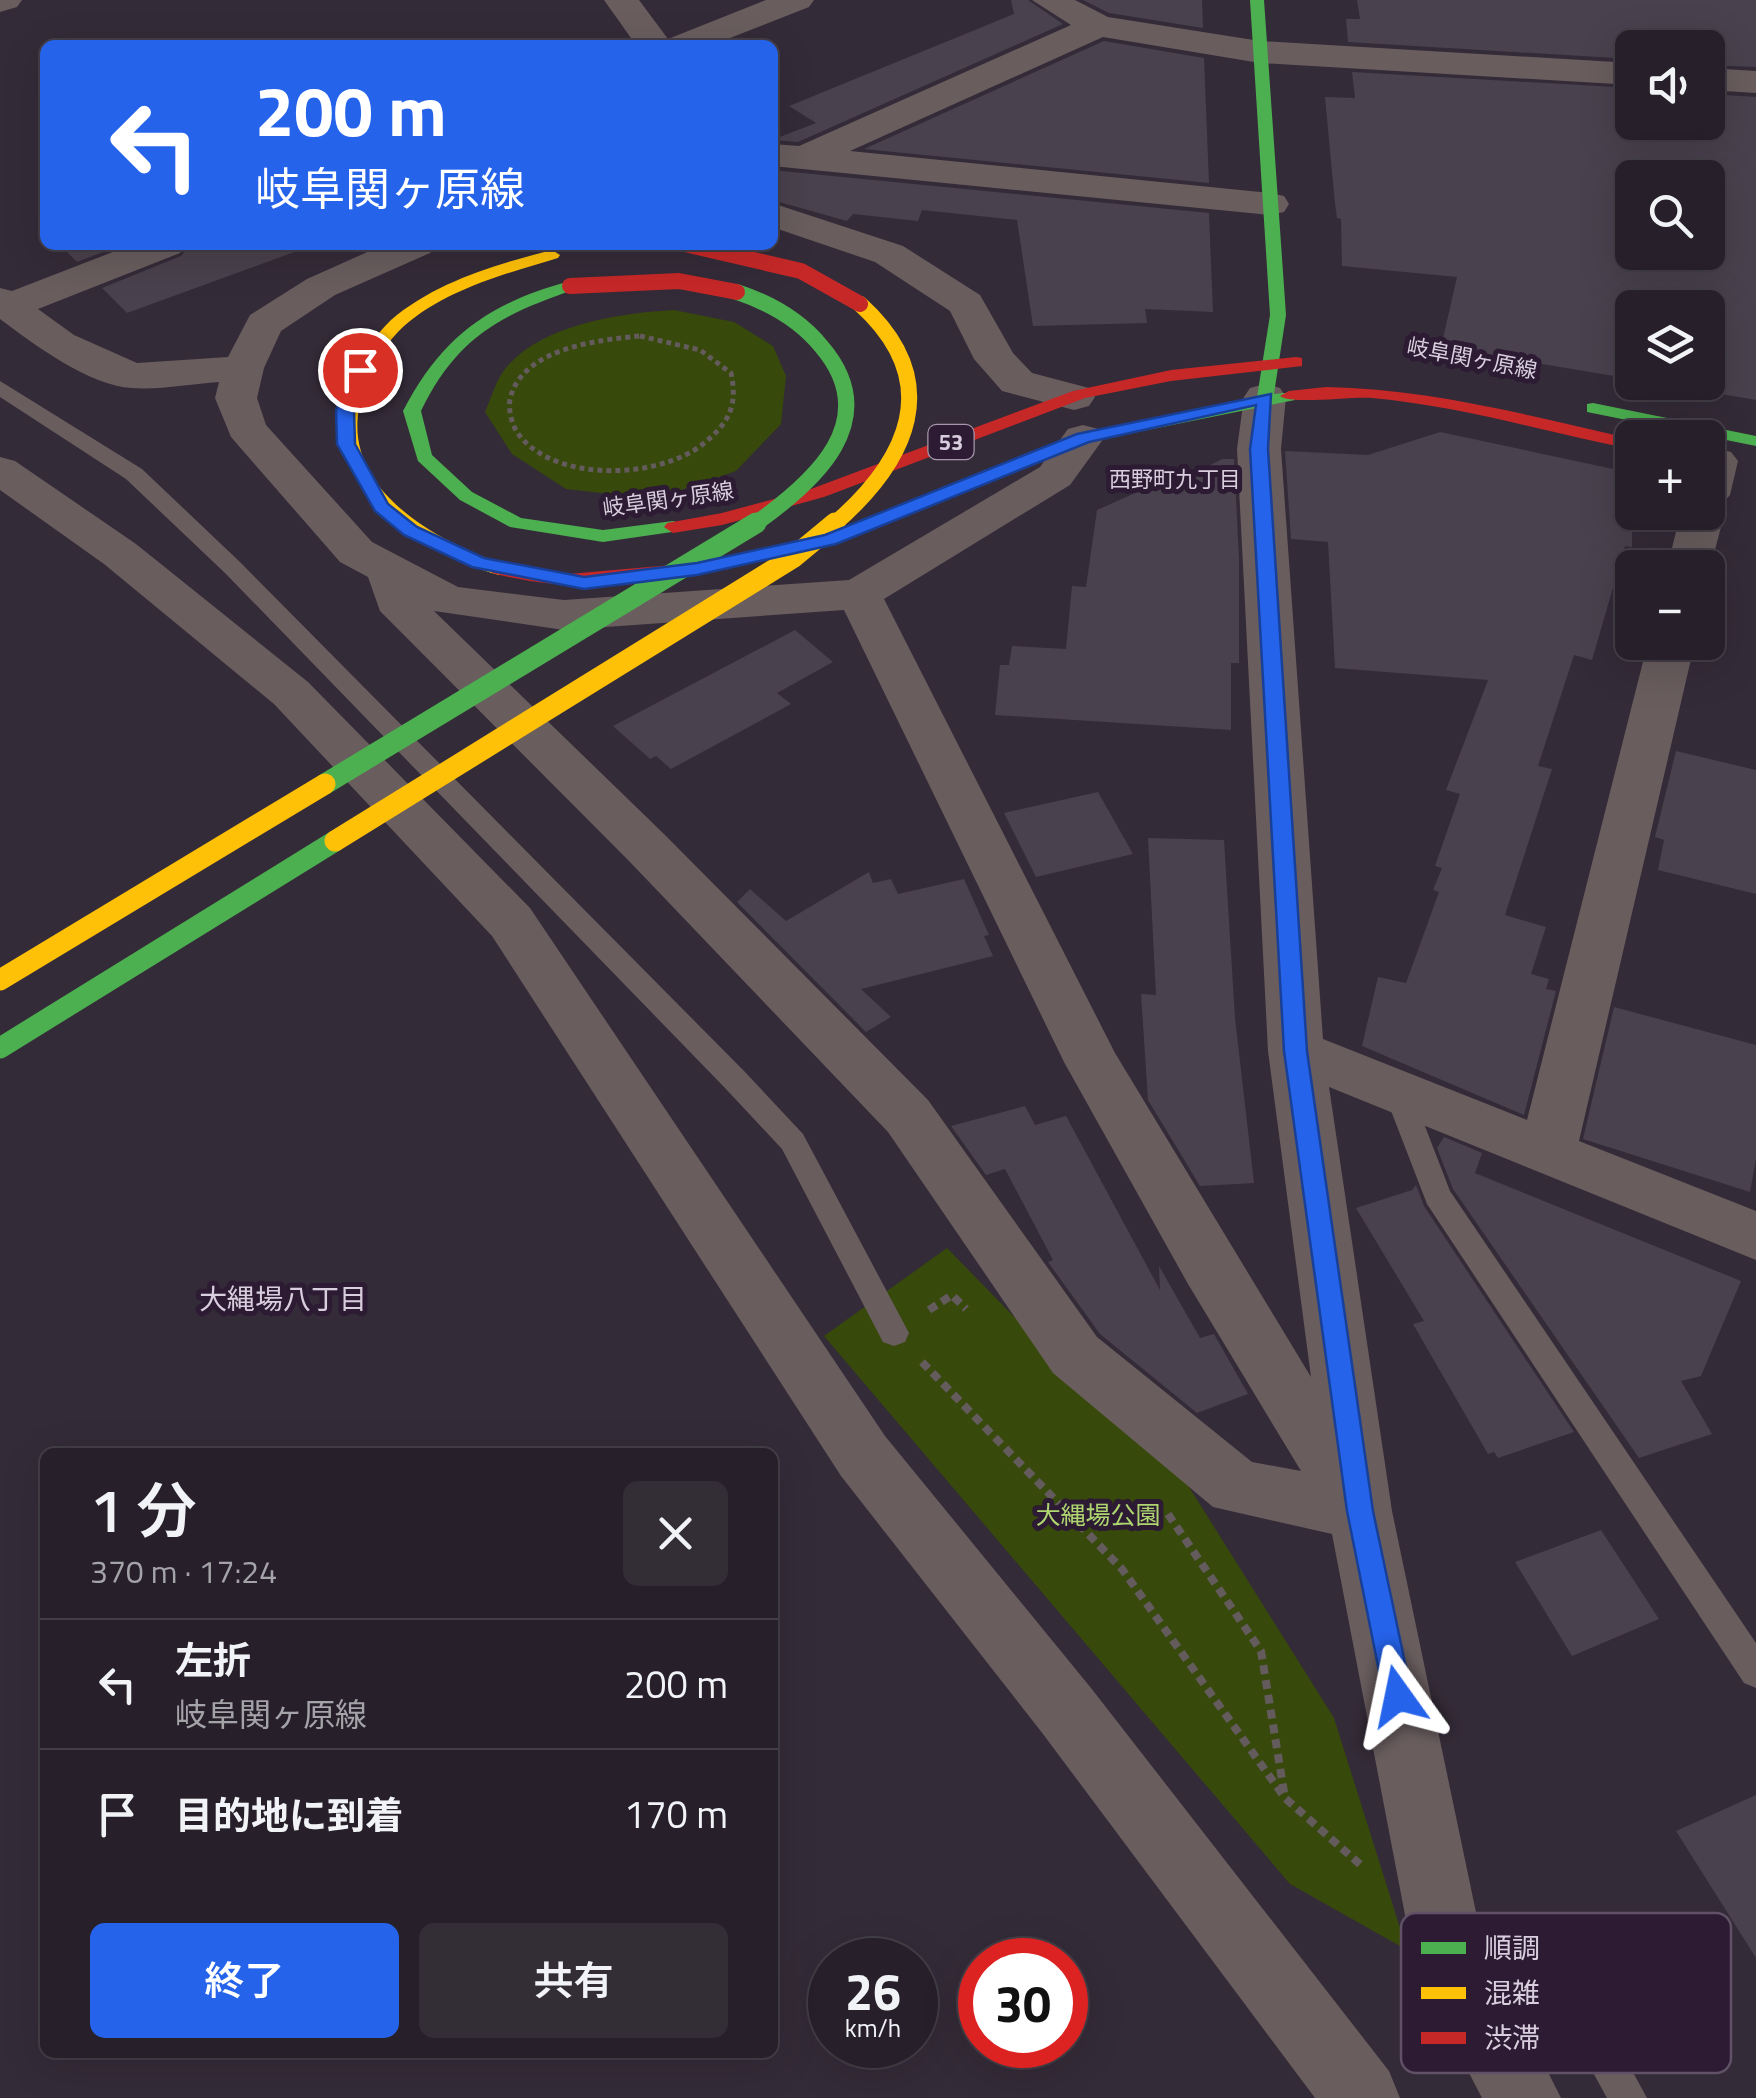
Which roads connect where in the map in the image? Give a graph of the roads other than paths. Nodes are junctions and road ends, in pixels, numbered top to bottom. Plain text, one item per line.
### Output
1 (621, 0) edge
2 (797, 0) edge
3 (1049, 0) edge
4 (1257, 0) edge
5 (1099, 26) junction
6 (650, 40) edge
7 (694, 40) edge
8 (1260, 52) junction
9 (1615, 73) edge
10 (1725, 80) edge
11 (1756, 82) edge
12 (787, 157) edge
13 (1270, 204) junction
14 (778, 216) edge
15 (152, 250) edge
16 (405, 250) edge
17 (715, 250) edge
18 (561, 253) dead end
19 (4, 304) edge
20 (1320, 362) dead end
21 (243, 368) junction
22 (1267, 380) junction
23 (1453, 380) dead end
24 (0, 387) edge
25 (1510, 392) dead end
26 (1567, 403) dead end
27 (1079, 418) junction
28 (1615, 441) edge
29 (1756, 442) edge
30 (0, 470) edge
31 (390, 572) junction
32 (860, 594) junction
33 (1668, 660) edge
34 (0, 980) edge
35 (0, 1048) edge
36 (1296, 1051) junction
37 (1397, 1090) junction
38 (1548, 1152) junction
39 (1756, 1236) edge
40 (894, 1333) road end
41 (1360, 1511) junction
42 (1756, 1672) edge
43 (1440, 1913) edge
44 (1511, 2073) edge
45 (1614, 2073) edge
46 (1362, 2098) edge
47 (1524, 2098) edge
48 (1628, 2098) edge

1 - 6 street
2 - 7 street
3 - 5 street
4 - 8 main road
5 - 8 street
5 - 12 street
8 - 9 street
8 - 13 main road
10 - 11 street
12 - 13 street
13 - 22 main road
14 - 27 street
15 - 19 street
16 - 21 street
17 - 35 main road, 53, bridge
18 - 27 main road, 岐阜関ヶ原線 / 53
19 - 21 street
20 - 22 main road, 岐阜関ヶ原線 / 53
21 - 31 street
22 - 27 main road, 岐阜関ヶ原線 / 53
22 - 27 main road, 岐阜関ヶ原線 / 53
22 - 28 main road, 岐阜関ヶ原線 / 53
22 - 36 street
23 - 25 main road, 岐阜関ヶ原線
24 - 40 lane
26 - 29 main road
27 - 32 street
27 - 34 main road, 岐阜関ヶ原線 / 53, bridge
30 - 46 street
31 - 32 street
31 - 41 street
32 - 41 street
33 - 38 street
36 - 37 street
36 - 41 street
37 - 38 street
37 - 42 lane
38 - 39 street
41 - 43 street
44 - 47 street
45 - 48 lane

